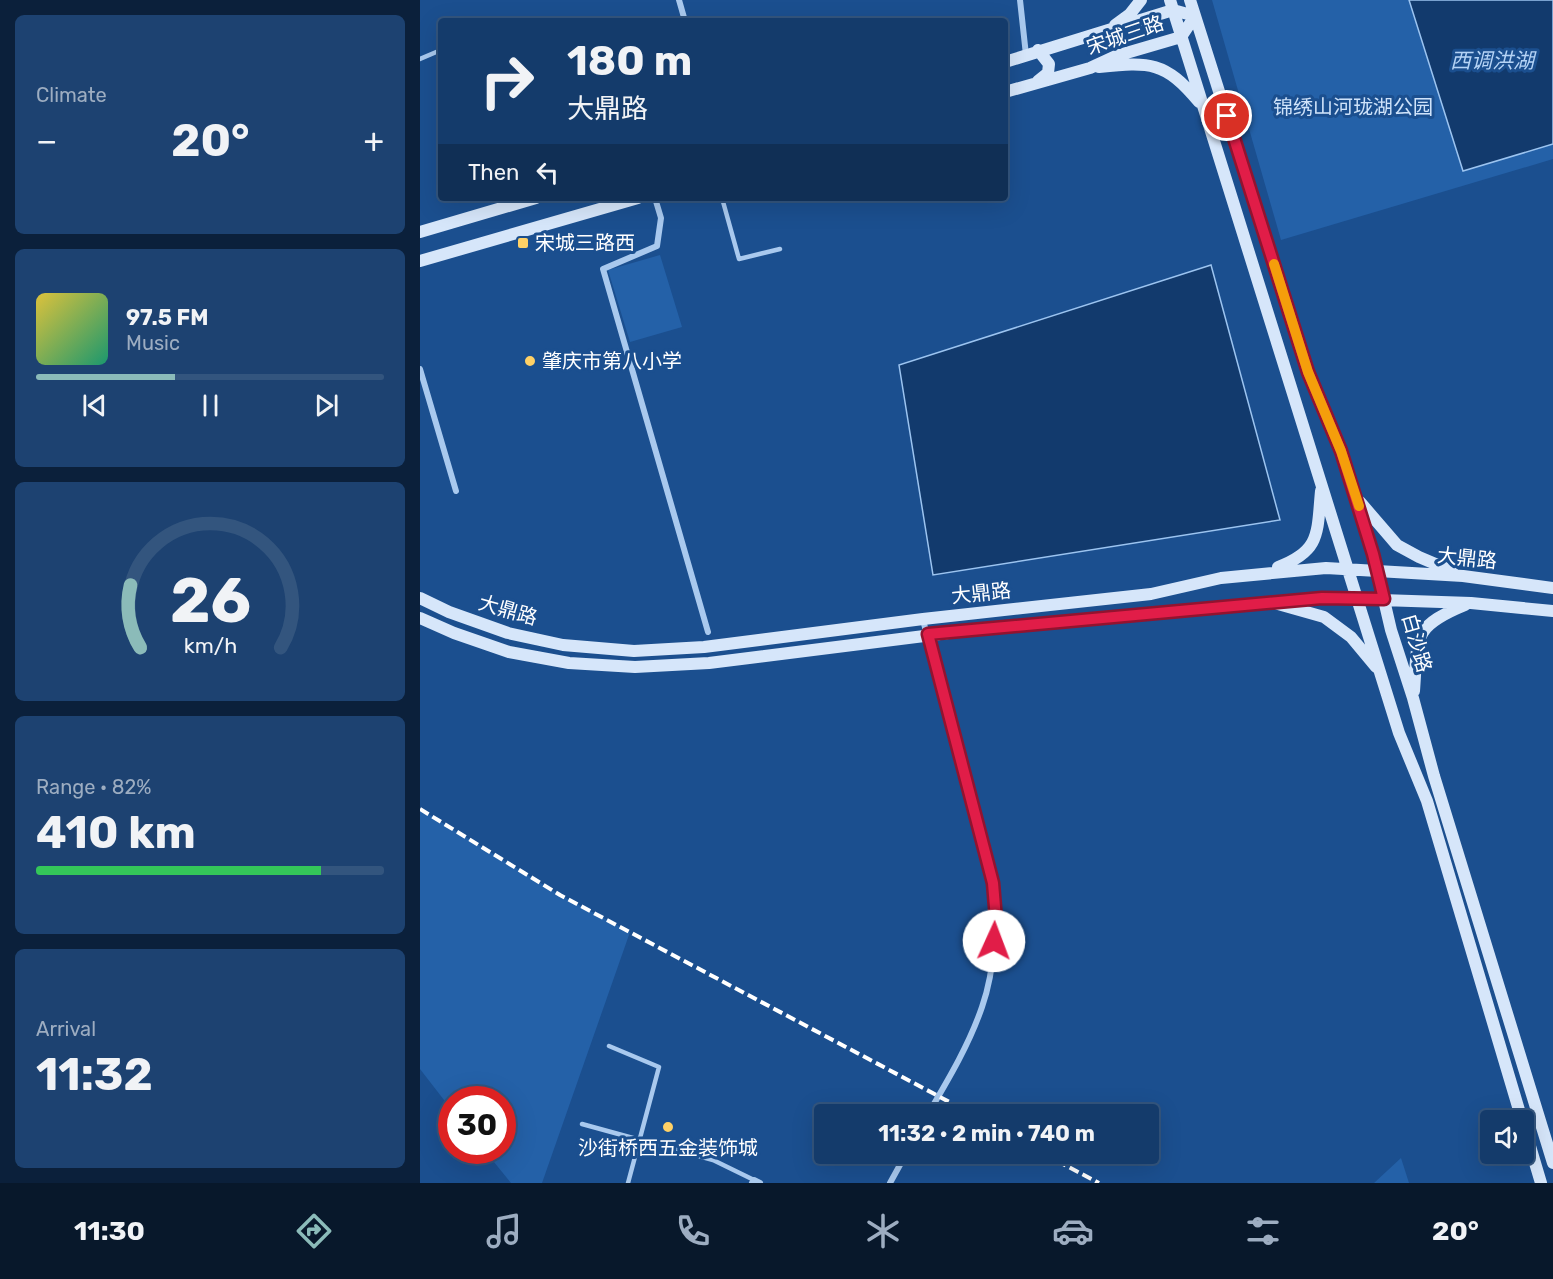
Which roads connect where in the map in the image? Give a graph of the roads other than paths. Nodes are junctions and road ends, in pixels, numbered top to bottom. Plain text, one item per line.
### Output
1 (679, 0) edge
2 (1020, 0) edge
3 (1141, 0) edge
4 (1190, 0) edge
5 (1171, 5) edge
6 (1195, 16) junction
7 (684, 18) edge
8 (1110, 29) junction
9 (1181, 37) junction
10 (1038, 50) junction
11 (438, 51) edge
12 (1026, 56) junction
13 (420, 59) edge
14 (1008, 61) edge
15 (1090, 68) junction
16 (1035, 84) junction
17 (1008, 91) edge
18 (1204, 108) junction
19 (526, 201) edge
20 (628, 201) edge
21 (656, 201) edge
22 (723, 201) edge
23 (420, 232) edge
24 (780, 249) dead end
25 (420, 261) edge
26 (420, 369) edge
27 (1321, 487) junction
28 (456, 491) dead end
29 (1356, 497) junction
30 (1348, 567) junction
31 (1378, 570) junction
32 (1263, 573) junction
33 (1463, 576) junction
34 (1553, 588) edge
35 (420, 598) edge
36 (1357, 598) junction
37 (1384, 599) junction
38 (1271, 602) junction
39 (1471, 603) junction
40 (1553, 611) edge
41 (420, 618) edge
42 (923, 619) junction
43 (708, 632) dead end
44 (928, 634) junction
45 (1381, 673) junction
46 (1413, 698) junction
47 (609, 1046) dead end
48 (934, 1104) edge
49 (1519, 1110) edge
50 (582, 1124) dead end
51 (1549, 1139) edge
52 (640, 1140) junction
53 (1534, 1143) edge
54 (1534, 1160) edge
55 (1553, 1163) edge
56 (900, 1164) edge
57 (756, 1182) edge
58 (628, 1183) edge
59 (890, 1183) edge
60 (1541, 1183) edge

1 - 7 street
2 - 12 street
3 - 8 main road
4 - 6 main road, 白沙路
5 - 6 main road, 宋城三路
5 - 8 main road, 宋城三路
5 - 9 main road
6 - 9 main road, 宋城三路
6 - 29 main road, 白沙路
8 - 10 main road, 宋城三路
9 - 15 main road, 宋城三路
9 - 18 main road
10 - 12 main road, 宋城三路
10 - 16 main road
11 - 13 lane
12 - 14 main road, 宋城三路
15 - 16 main road, 宋城三路
15 - 18 main road
16 - 17 main road, 宋城三路
18 - 27 main road
19 - 23 main road
20 - 25 main road
21 - 43 street
22 - 24 lane
26 - 28 street
27 - 30 main road
27 - 32 main road
29 - 31 main road, 白沙路
29 - 33 main road
30 - 31 main road, 大鼎路
30 - 32 main road, 大鼎路
30 - 36 main road
31 - 33 main road, 大鼎路
31 - 37 main road, 白沙路
32 - 42 main road, 大鼎路
33 - 34 main road, 大鼎路
35 - 42 main road, 大鼎路
36 - 37 main road, 大鼎路
36 - 38 main road, 大鼎路
36 - 45 main road
37 - 39 main road, 大鼎路
37 - 46 main road, 白沙路
38 - 44 main road, 大鼎路
38 - 45 main road
39 - 40 main road, 大鼎路
39 - 46 main road
41 - 44 main road, 大鼎路
42 - 44 street
44 - 48 street
45 - 49 main road
46 - 51 main road, 白沙路
47 - 52 lane
50 - 52 lane
51 - 53 main road
51 - 55 main road, 白沙路
52 - 57 lane
52 - 58 lane
54 - 60 main road
56 - 59 street

